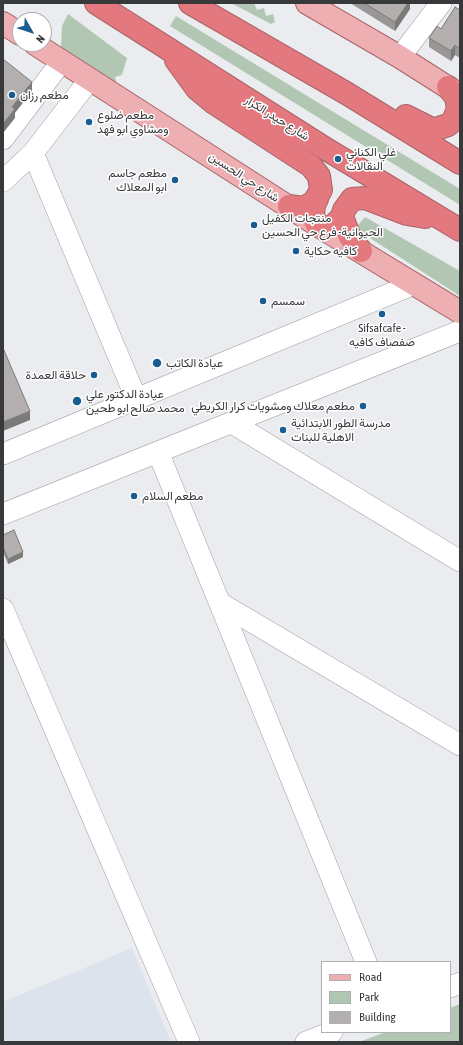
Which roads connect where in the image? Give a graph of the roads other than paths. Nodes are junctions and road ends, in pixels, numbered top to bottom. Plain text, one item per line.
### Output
1 (96, 3) edge
2 (190, 3) edge
3 (307, 3) edge
4 (442, 3) edge
5 (3, 24) edge
6 (12, 29) edge
7 (170, 51) junction
8 (48, 52) edge
9 (400, 57) junction
10 (62, 61) junction
11 (90, 79) junction
12 (454, 91) edge
13 (346, 93) junction
14 (456, 117) edge
15 (3, 139) edge
16 (33, 153) junction
17 (460, 163) edge
18 (3, 181) edge
19 (317, 199) junction
20 (289, 206) junction
21 (342, 217) junction
22 (317, 225) junction
23 (453, 226) edge
24 (361, 251) junction
25 (414, 284) junction
26 (460, 312) edge
27 (460, 331) edge
28 (136, 398) junction
29 (232, 423) junction
30 (158, 452) junction
31 (3, 454) edge
32 (3, 514) edge
33 (460, 561) edge
34 (220, 603) junction
35 (3, 609) edge
36 (460, 745) edge
37 (366, 961) edge
38 (329, 1033) edge
39 (189, 1042) edge
40 (306, 1042) edge

1 - 7 highway, شارع حيدر الكرار
2 - 13 highway
3 - 9 main road
4 - 9 street
5 - 6 main road
7 - 19 highway
7 - 23 highway, شارع حيدر الكرار
8 - 10 main road, شارع حي الحسين
9 - 12 main road
10 - 11 main road, شارع حي الحسين
10 - 15 street
11 - 16 street
11 - 20 main road, شارع حي الحسين
12 - 14 highway
13 - 14 highway
13 - 17 highway
16 - 18 street
16 - 28 street
19 - 20 highway
19 - 22 highway
20 - 22 main road, شارع حي الحسين
21 - 22 highway
21 - 23 highway
21 - 24 highway
22 - 24 main road, شارع حي الحسين
24 - 25 main road, شارع حي الحسين
25 - 26 main road, شارع حي الحسين
25 - 28 street
27 - 29 street
28 - 31 street
29 - 30 street
29 - 33 street
30 - 32 street
30 - 34 street
34 - 36 street
34 - 37 street
35 - 39 street
38 - 40 street

